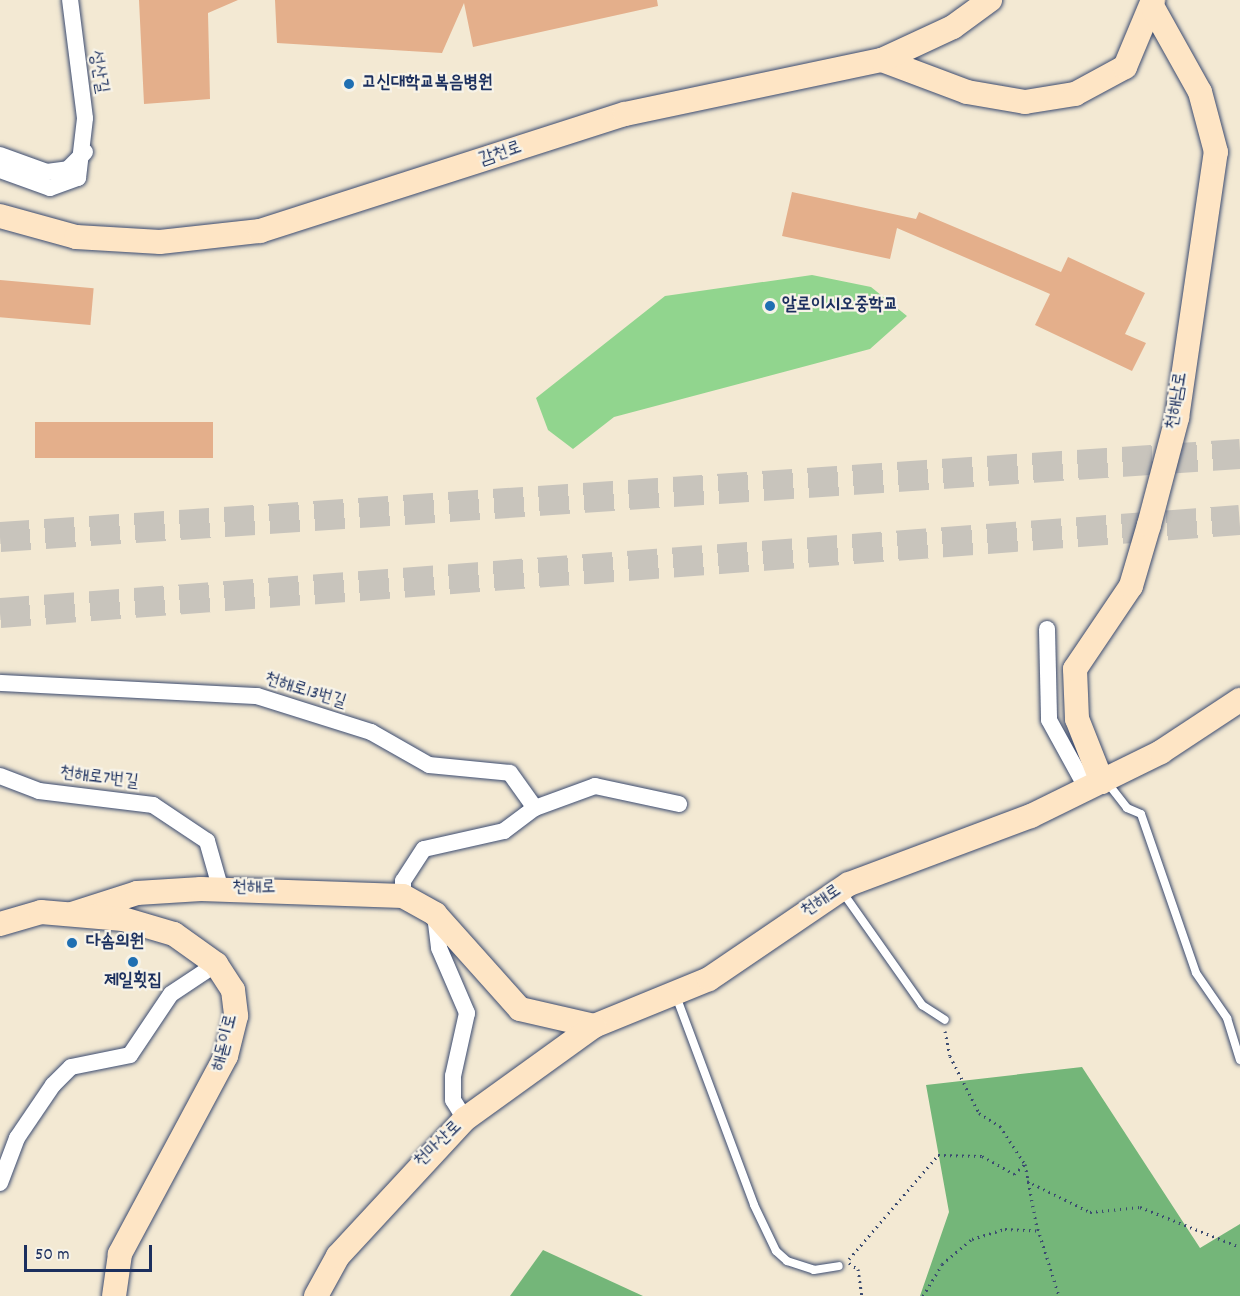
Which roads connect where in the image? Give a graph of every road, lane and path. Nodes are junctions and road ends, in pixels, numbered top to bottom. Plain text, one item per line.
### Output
1 (70, 0) edge
2 (990, 0) edge
3 (1153, 4) edge
4 (882, 60) junction
5 (86, 151) junction
6 (0, 155) edge
7 (0, 170) edge
8 (0, 216) edge
9 (1047, 629) dead end
10 (0, 683) edge
11 (1240, 700) edge
12 (0, 776) edge
13 (1098, 784) junction
14 (679, 804) dead end
15 (535, 808) junction
16 (221, 890) junction
17 (841, 890) junction
18 (403, 896) junction
19 (72, 914) junction
20 (435, 914) junction
21 (0, 924) edge
22 (216, 964) junction
23 (675, 992) junction
24 (945, 1020) joint
25 (594, 1026) junction
26 (1240, 1060) edge
27 (465, 1119) junction
28 (1025, 1164) junction
29 (1027, 1181) junction
30 (0, 1182) edge
31 (1040, 1231) junction
32 (1240, 1247) edge
33 (839, 1266) junction
34 (114, 1296) edge
35 (316, 1296) edge
36 (862, 1296) edge
37 (923, 1296) edge
38 (1059, 1296) edge

1 - 5 street, 성산길
2 - 4 street, 감천로
3 - 4 street
3 - 13 street, 천해남로
4 - 8 street, 감천로
5 - 6 street
5 - 7 street, 성산길
9 - 13 street
10 - 15 street, 천해로13번길
11 - 13 street, 천해로
12 - 16 street, 천해로7번길
13 - 17 street, 천해로
13 - 26 lane
14 - 15 street
15 - 18 street
16 - 18 street, 천해로
16 - 19 street, 천해로
17 - 23 street, 천해로
17 - 24 lane
18 - 20 street, 천해로
19 - 21 street, 해돋이로
19 - 22 street, 해돋이로
20 - 25 street, 천해로
20 - 27 street
22 - 30 street
22 - 34 street, 해돋이로
23 - 25 street, 천해로
23 - 33 lane
24 - 28 path
25 - 27 street, 천마산로
27 - 35 street, 천마산로
28 - 29 path
28 - 33 path
29 - 31 path
29 - 32 path
31 - 37 path
31 - 38 path
33 - 36 path

